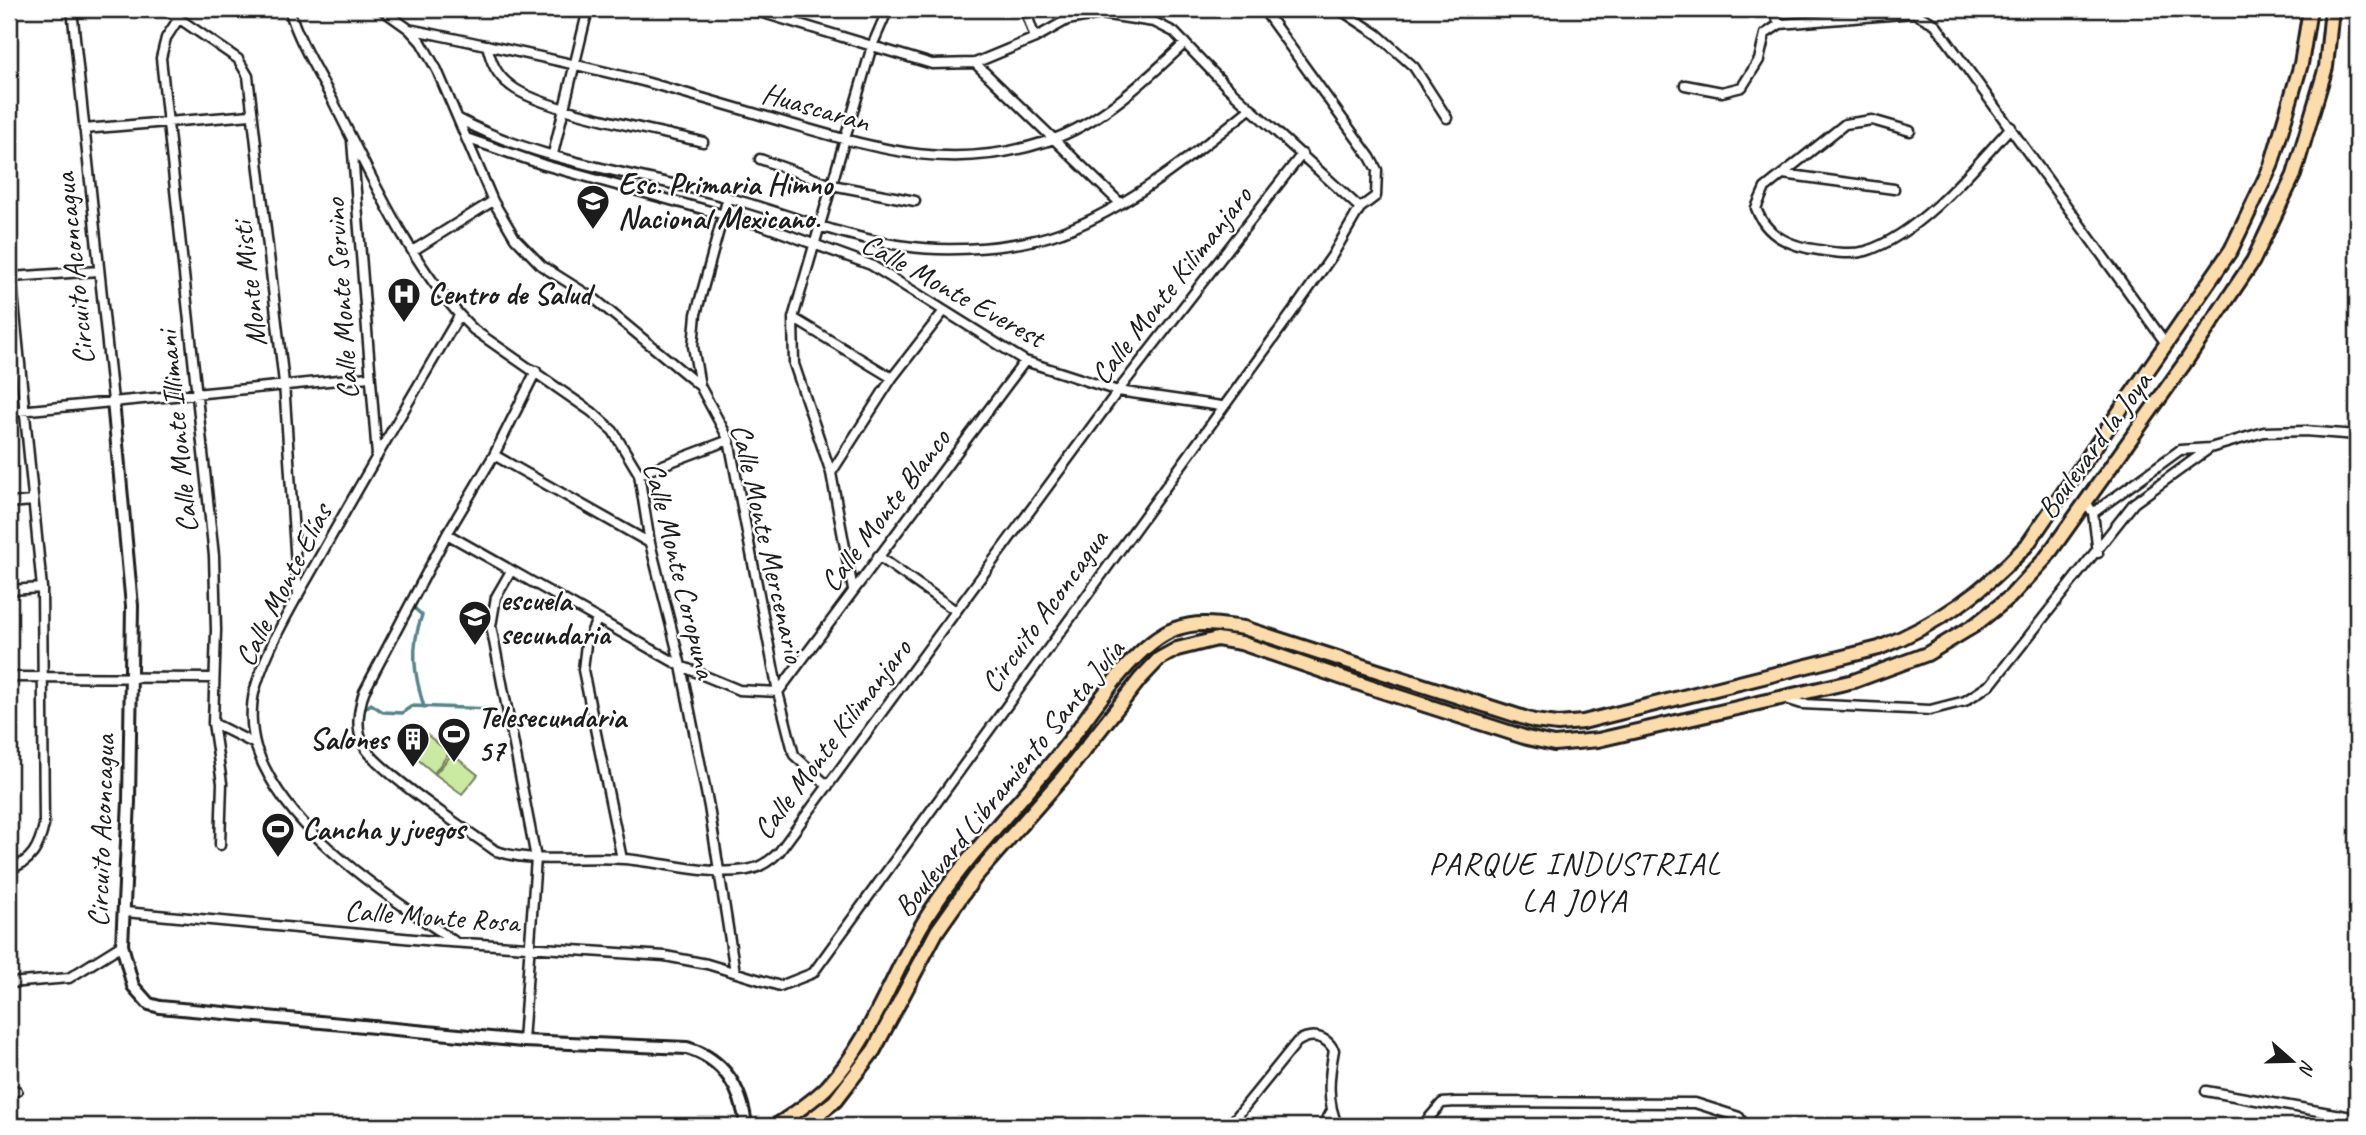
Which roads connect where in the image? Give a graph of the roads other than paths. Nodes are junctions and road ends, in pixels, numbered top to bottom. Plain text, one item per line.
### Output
1 (72, 9) edge
2 (164, 9) edge
3 (289, 9) edge
4 (381, 9) edge
5 (587, 9) edge
6 (750, 9) edge
7 (888, 9) edge
8 (1025, 9) edge
9 (1262, 9) edge
10 (1339, 9) edge
11 (1772, 9) edge
12 (1820, 9) edge
13 (2310, 9) edge
14 (2332, 9) edge
15 (179, 18) junction
16 (1821, 19) junction
17 (1780, 24) junction
18 (409, 29) junction
19 (1035, 38) junction
20 (1185, 43) junction
21 (487, 45) junction
22 (872, 46) junction
23 (975, 63) junction
24 (574, 65) junction
25 (1685, 85) dead end
26 (563, 107) junction
27 (1251, 108) junction
28 (251, 116) junction
29 (1447, 118) dead end
30 (458, 119) junction
31 (167, 121) junction
32 (2011, 127) junction
33 (84, 129) junction
34 (1910, 131) dead end
35 (352, 138) junction
36 (466, 138) junction
37 (1054, 139) junction
38 (844, 140) junction
39 (703, 142) dead end
40 (553, 154) junction
41 (1302, 154) junction
42 (760, 159) dead end
43 (1783, 174) junction
44 (832, 185) junction
45 (1894, 189) dead end
46 (728, 197) junction
47 (493, 201) junction
48 (915, 201) dead end
49 (1119, 202) junction
50 (1360, 208) junction
51 (723, 215) junction
52 (820, 227) junction
53 (814, 243) junction
54 (414, 250) junction
55 (9, 252) edge
56 (99, 271) junction
57 (11, 277) junction
58 (944, 311) junction
59 (459, 316) junction
60 (793, 318) junction
61 (11, 319) edge
62 (2167, 345) junction
63 (1025, 361) junction
64 (536, 371) junction
65 (369, 377) junction
66 (892, 378) junction
67 (284, 383) junction
68 (700, 386) junction
69 (1118, 391) junction
70 (195, 393) junction
71 (113, 401) junction
72 (1222, 406) junction
73 (25, 410) junction
74 (9, 412) edge
75 (2357, 435) edge
76 (729, 440) junction
77 (2210, 448) junction
78 (494, 455) junction
79 (377, 456) junction
80 (831, 473) junction
81 (639, 474) junction
82 (2085, 500) junction
83 (33, 501) junction
84 (9, 503) edge
85 (2092, 513) junction
86 (447, 534) junction
87 (650, 543) junction
88 (2098, 553) junction
89 (878, 556) junction
90 (511, 571) junction
91 (42, 588) junction
92 (9, 590) edge
93 (853, 590) junction
94 (298, 596) junction
95 (956, 611) junction
96 (597, 620) junction
97 (681, 666) junction
98 (9, 677) edge
99 (130, 677) junction
100 (213, 678) junction
101 (44, 679) junction
102 (778, 692) junction
103 (1691, 695) joint
104 (1782, 698) junction
105 (1700, 714) joint
106 (213, 723) junction
107 (255, 744) junction
108 (828, 786) junction
109 (220, 845) dead end
110 (536, 858) junction
111 (622, 859) junction
112 (9, 869) edge
113 (720, 870) junction
114 (124, 912) junction
115 (453, 942) junction
116 (122, 945) junction
117 (530, 946) junction
118 (735, 972) junction
119 (9, 983) edge
120 (523, 1041) junction
121 (2206, 1091) dead end
122 (1331, 1112) junction
123 (2357, 1118) edge
124 (746, 1126) edge
125 (776, 1126) edge
126 (803, 1126) edge
127 (1229, 1126) edge
128 (1323, 1126) edge
129 (1338, 1126) edge
130 (1422, 1126) edge
131 (1744, 1126) edge

1 - 33 street, Circuito Aconcagua
2 - 15 street, Monte Misti
3 - 35 street, Calle Monte Coropuna
4 - 18 street, Calle Monte Mercenario
5 - 24 street
6 - 22 street
7 - 22 street
8 - 19 street
9 - 50 street, Circuito Aconcagua
10 - 29 street
11 - 17 street
12 - 16 street
13 - 62 main road, Boulevard la Joya
14 - 82 main road, Boulevard la Joya
15 - 28 street, Monte Misti
15 - 31 street, Calle Monte Illimani
16 - 17 street
16 - 32 street
17 - 25 street
18 - 21 street, Huascaran
18 - 30 street, Calle Monte Mercenario
19 - 20 street
19 - 23 street
20 - 27 street
20 - 37 street, Huascaran
21 - 24 street, Huascaran
21 - 26 street
22 - 23 street
22 - 38 street
23 - 37 street
24 - 26 street
24 - 38 street, Huascaran
26 - 39 street
26 - 40 street
27 - 41 street
27 - 49 street
28 - 31 street
28 - 67 street, Monte Misti
30 - 36 street, Calle Monte Mercenario
30 - 40 street
31 - 33 street
31 - 70 street, Calle Monte Illimani
32 - 43 street
32 - 62 street
33 - 56 street, Circuito Aconcagua
34 - 43 street
35 - 54 street, Calle Monte Coropuna
35 - 65 street, Calle Monte Servino
36 - 47 street, Calle Monte Mercenario
36 - 51 street, Calle Monte Everest
37 - 38 street, Huascaran
37 - 49 street
38 - 44 street
40 - 46 street
41 - 50 street
41 - 69 street, Calle Monte Kilimanjaro
42 - 44 street
43 - 45 street
44 - 48 street
44 - 52 street
46 - 51 street
46 - 52 street
47 - 54 street
47 - 68 street, Calle Monte Mercenario
49 - 52 street
50 - 72 street, Circuito Aconcagua
51 - 53 street, Calle Monte Everest
51 - 68 street
52 - 53 street
53 - 58 street, Calle Monte Everest
53 - 60 street
54 - 59 street, Calle Monte Coropuna
55 - 57 street
56 - 57 street
56 - 71 street, Circuito Aconcagua
57 - 61 street
58 - 63 street, Calle Monte Everest
58 - 66 street
59 - 64 street, Calle Monte Coropuna
59 - 79 street, Calle Monte Elías
60 - 66 street
60 - 80 street
61 - 73 street
62 - 103 main road, Boulevard la Joya
63 - 69 street, Calle Monte Everest
63 - 89 street, Calle Monte Blanco
64 - 78 street, Calle Monte Kilimanjaro
64 - 81 street, Calle Monte Coropuna
65 - 67 street
65 - 79 street, Calle Monte Servino
66 - 80 street
67 - 70 street
67 - 94 street, Monte Misti
68 - 76 street, Calle Monte Mercenario
69 - 72 street, Calle Monte Everest
69 - 95 street, Calle Monte Kilimanjaro
70 - 71 street
70 - 100 street, Calle Monte Illimani
71 - 73 street
71 - 99 street, Circuito Aconcagua
72 - 118 street, Circuito Aconcagua
73 - 74 street
73 - 83 street
75 - 77 street
76 - 81 street
76 - 102 street, Calle Monte Mercenario
77 - 85 street
77 - 88 street
78 - 86 street, Calle Monte Kilimanjaro
78 - 87 street
79 - 94 street, Calle Monte Elías
80 - 93 street
81 - 87 street, Calle Monte Coropuna
82 - 85 street
82 - 104 main road, Boulevard la Joya
83 - 84 street
83 - 91 street
85 - 88 street
86 - 90 street
86 - 110 street, Calle Monte Kilimanjaro
87 - 97 street, Calle Monte Coropuna
88 - 104 street
89 - 93 street, Calle Monte Blanco
89 - 95 street
90 - 96 street
90 - 110 street
91 - 92 street
91 - 101 street
93 - 102 street, Calle Monte Blanco
94 - 107 street, Calle Monte Elías
95 - 108 street, Calle Monte Kilimanjaro
96 - 97 street
96 - 111 street
97 - 102 street
97 - 113 street, Calle Monte Coropuna
98 - 101 street
99 - 100 street
99 - 101 street
99 - 114 street, Circuito Aconcagua
100 - 106 street, Calle Monte Illimani
101 - 112 street
102 - 108 street, Calle Monte Mercenario
103 - 125 main road, Boulevard Libramiento Santa Julia
104 - 105 main road, Boulevard la Joya
105 - 126 main road, Boulevard Libramiento Santa Julia
106 - 107 street
106 - 109 street, Calle Monte Illimani
107 - 115 street, Calle Monte Elías
108 - 113 street, Calle Monte Kilimanjaro
110 - 111 street, Calle Monte Kilimanjaro
110 - 117 street
111 - 113 street, Calle Monte Kilimanjaro
113 - 118 street, Calle Monte Coropuna
114 - 115 street, Calle Monte Rosa
114 - 116 street, Circuito Aconcagua
115 - 117 street, Calle Monte Rosa
116 - 119 street
116 - 120 street, Circuito Aconcagua
117 - 118 street, Calle Monte Rosa
117 - 120 street
120 - 124 street, Circuito Aconcagua
121 - 123 street
122 - 127 street
122 - 128 street
122 - 129 street
130 - 131 street

